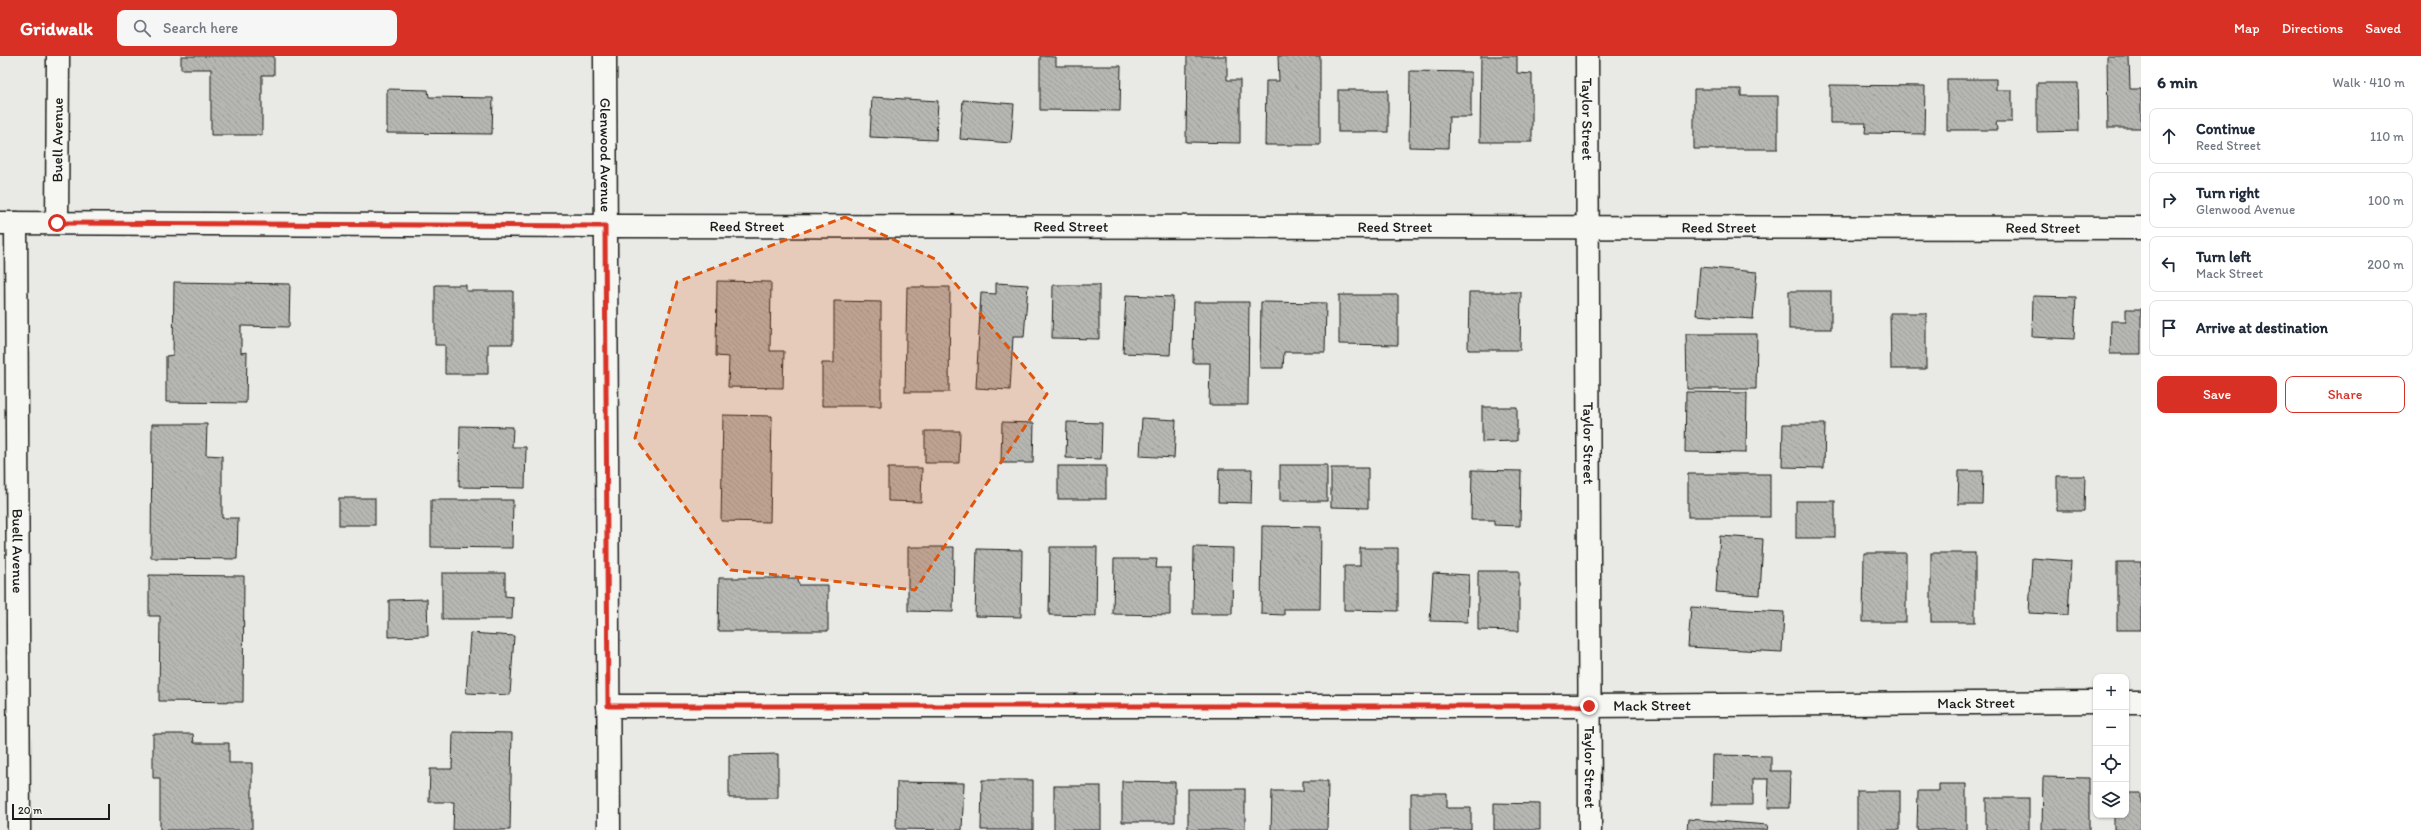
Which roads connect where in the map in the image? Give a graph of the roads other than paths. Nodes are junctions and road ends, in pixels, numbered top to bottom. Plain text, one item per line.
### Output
1 (58, 56) edge
2 (605, 56) edge
3 (1587, 56) edge
4 (8, 223) edge
5 (57, 223) junction
6 (605, 226) junction
7 (1589, 227) junction
8 (2141, 228) edge
9 (2093, 702) edge
10 (2129, 702) edge
11 (2141, 702) edge
12 (608, 706) junction
13 (1589, 706) junction
14 (19, 830) edge
15 (609, 830) edge
16 (1590, 830) edge

1 - 5 street, Buell Avenue
2 - 6 street, Glenwood Avenue
3 - 7 street, Taylor Street
4 - 5 street, Reed Street
4 - 14 street, Buell Avenue
5 - 6 street, Reed Street
6 - 7 street, Reed Street
6 - 12 street, Glenwood Avenue
7 - 8 street, Reed Street
7 - 13 street, Taylor Street
9 - 13 street, Mack Street
10 - 11 street
12 - 13 street, Mack Street
12 - 15 street, Glenwood Avenue
13 - 16 street, Taylor Street

